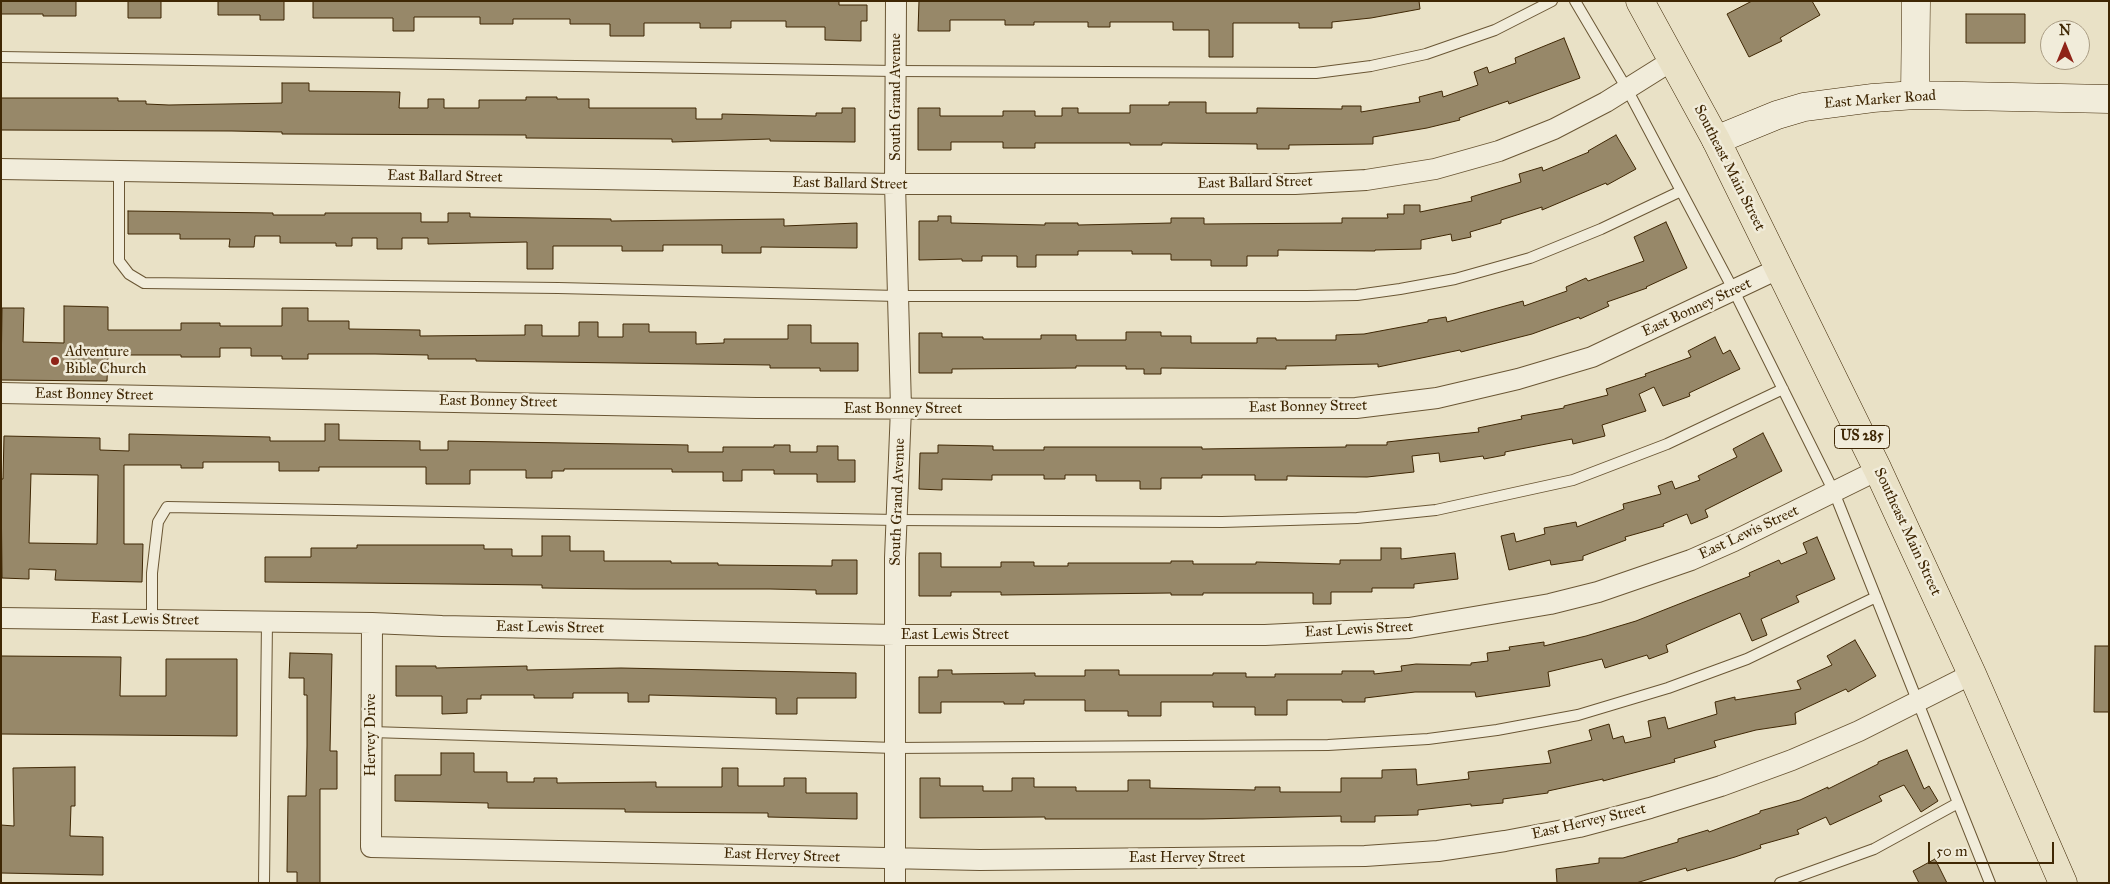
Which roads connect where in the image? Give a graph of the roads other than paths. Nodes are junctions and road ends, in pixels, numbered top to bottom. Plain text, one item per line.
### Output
1 (896, 1) edge
2 (1552, 1) edge
3 (1575, 1) edge
4 (1640, 1) edge
5 (1916, 1) edge
6 (1, 57) edge
7 (1673, 60) junction
8 (896, 71) junction
9 (1627, 89) junction
10 (1915, 95) junction
11 (2109, 99) edge
12 (1716, 140) junction
13 (1, 169) edge
14 (119, 170) junction
15 (896, 184) junction
16 (1681, 191) junction
17 (1780, 268) junction
18 (1734, 291) junction
19 (898, 296) junction
20 (1783, 389) junction
21 (1, 393) edge
22 (901, 408) junction
23 (1878, 470) junction
24 (1834, 492) junction
25 (897, 520) junction
26 (1876, 597) junction
27 (1, 618) edge
28 (152, 620) junction
29 (267, 622) junction
30 (372, 623) junction
31 (895, 635) junction
32 (1972, 674) junction
33 (1917, 702) junction
34 (372, 732) junction
35 (895, 748) junction
36 (1958, 803) junction
37 (370, 847) joint
38 (895, 859) junction
39 (264, 883) edge
40 (895, 883) edge
41 (1780, 883) edge
42 (1990, 883) edge
43 (2064, 883) edge

1 - 8 street, South Grand Avenue
2 - 8 lane
3 - 9 lane
4 - 7 main road, Southeast Main Street / US 285
5 - 10 street
6 - 8 lane
7 - 9 street, East Ballard Street
7 - 12 main road, Southeast Main Street / US 285
8 - 15 street, South Grand Avenue
9 - 15 street, East Ballard Street
9 - 16 lane
10 - 11 street, East Marker Road
10 - 12 street, East Marker Road
12 - 17 main road, Southeast Main Street / US 285
13 - 14 street, East Ballard Street
14 - 15 street, East Ballard Street
14 - 19 lane
15 - 19 street, South Grand Avenue
16 - 18 lane
16 - 19 lane
17 - 18 street, East Bonney Street
17 - 23 main road, Southeast Main Street / US 285
18 - 20 lane
18 - 22 street, East Bonney Street
19 - 22 street, South Grand Avenue
20 - 24 lane
20 - 25 lane
21 - 22 street, East Bonney Street
22 - 25 street, South Grand Avenue
23 - 24 street, East Lewis Street
23 - 32 main road, Southeast Main Street / US 285
24 - 26 lane
24 - 31 street, East Lewis Street
25 - 28 lane
25 - 31 street, South Grand Avenue
26 - 33 lane
26 - 35 lane
27 - 28 street, East Lewis Street
28 - 29 street, East Lewis Street
29 - 30 street, East Lewis Street
29 - 39 lane
30 - 31 street, East Lewis Street
30 - 34 street, Hervey Drive
31 - 35 street, South Grand Avenue
32 - 33 street, East Hervey Street
32 - 43 main road, Southeast Main Street / US 285
33 - 36 lane
33 - 38 street, East Hervey Street
34 - 35 lane
34 - 37 street, Hervey Drive
35 - 38 street, South Grand Avenue
36 - 41 lane
36 - 42 lane
37 - 38 street, East Hervey Street
38 - 40 street, South Grand Avenue

